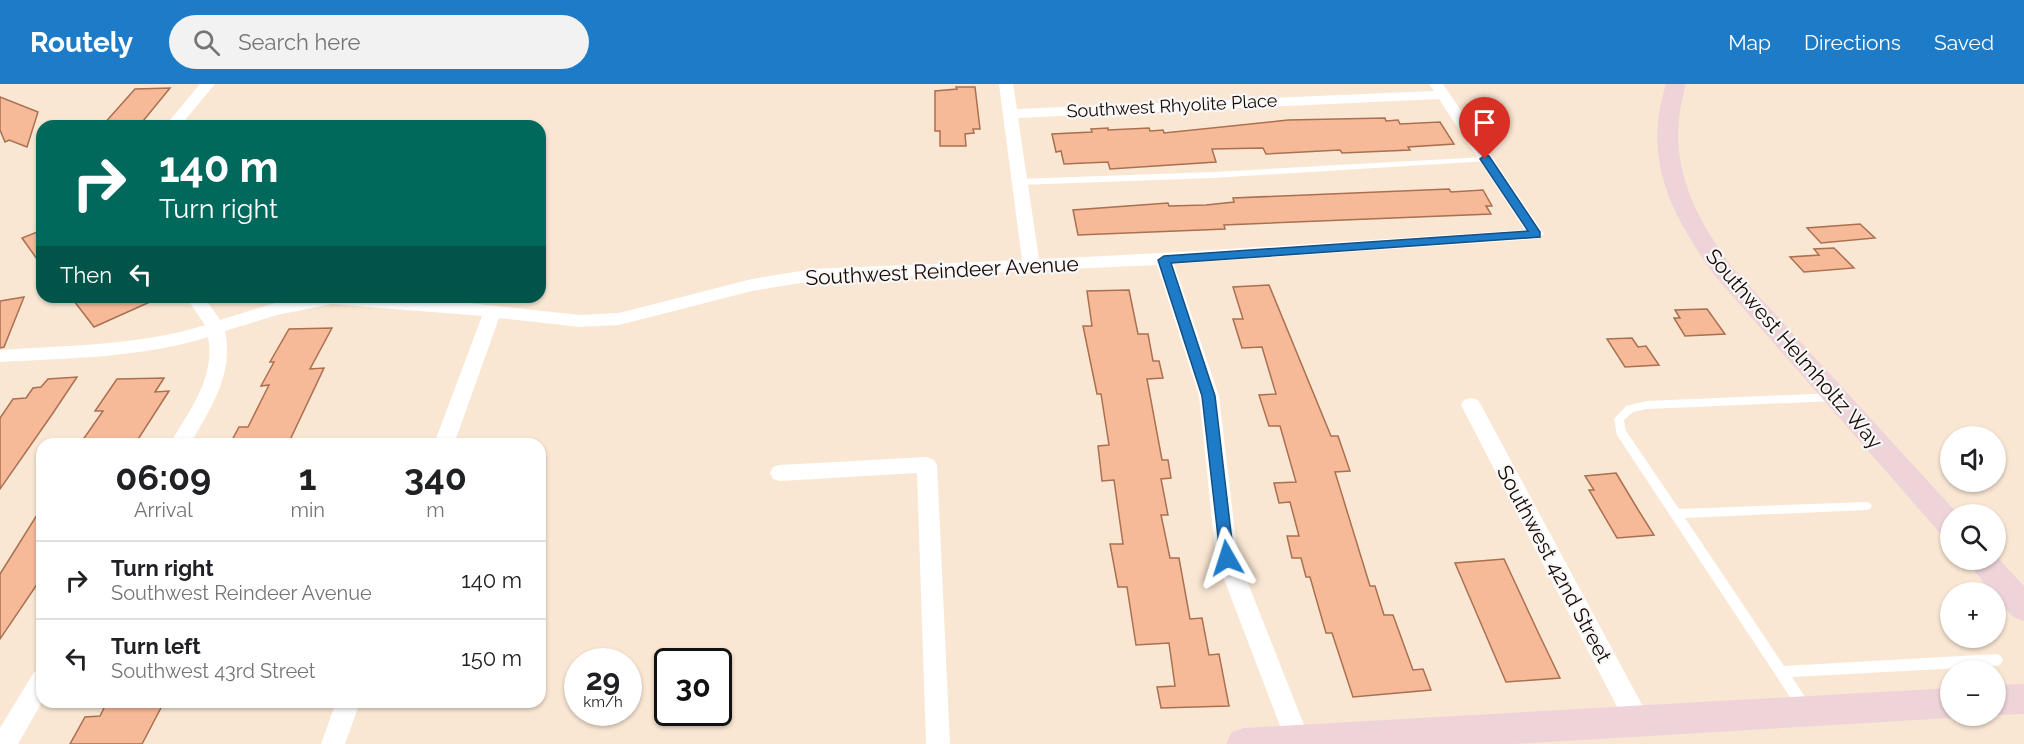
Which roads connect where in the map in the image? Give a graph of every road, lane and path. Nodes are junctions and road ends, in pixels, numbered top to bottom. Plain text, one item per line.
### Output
1 (207, 84) edge
2 (1006, 84) edge
3 (1676, 84) edge
4 (1439, 89) edge
5 (1010, 114) junction
6 (177, 120) edge
7 (1485, 159) junction
8 (1019, 182) junction
9 (1164, 260) junction
10 (1031, 266) junction
11 (199, 303) edge
12 (306, 303) edge
13 (413, 303) edge
14 (492, 314) junction
15 (215, 326) junction
16 (0, 356) edge
17 (1836, 397) junction
18 (1471, 405) dead end
19 (183, 438) edge
20 (446, 438) edge
21 (780, 473) dead end
22 (1866, 506) dead end
23 (1676, 514) junction
24 (1940, 514) edge
25 (1990, 570) edge
26 (2024, 608) edge
27 (1940, 663) edge
28 (1781, 672) junction
29 (36, 690) edge
30 (2024, 699) edge
31 (2006, 700) edge
32 (1940, 704) edge
33 (346, 708) edge
34 (1808, 712) junction
35 (1638, 722) junction
36 (1298, 740) junction
37 (4, 744) edge
38 (333, 744) edge
39 (938, 744) edge
40 (1243, 744) edge

1 - 6 street
2 - 5 street
3 - 17 main road, Southwest Helmholtz Way
4 - 5 street, Southwest Rhyolite Place
4 - 7 street
5 - 8 street
7 - 8 lane
7 - 9 street, Southwest Reindeer Avenue
8 - 10 street
9 - 10 street, Southwest Reindeer Avenue
9 - 36 street
10 - 14 street, Southwest Reindeer Avenue
11 - 15 street
12 - 15 street, Southwest Reindeer Avenue
13 - 14 street, Southwest Reindeer Avenue
14 - 20 street
15 - 16 street, Southwest Reindeer Avenue
15 - 19 street
17 - 23 lane
17 - 24 main road, Southwest Helmholtz Way
18 - 35 street, Southwest 42nd Street
21 - 39 street
22 - 23 lane
23 - 28 lane
25 - 26 main road
27 - 28 lane
28 - 34 lane
29 - 37 street
30 - 31 main road
32 - 34 main road
33 - 38 street
34 - 35 main road
35 - 36 main road
36 - 40 main road

